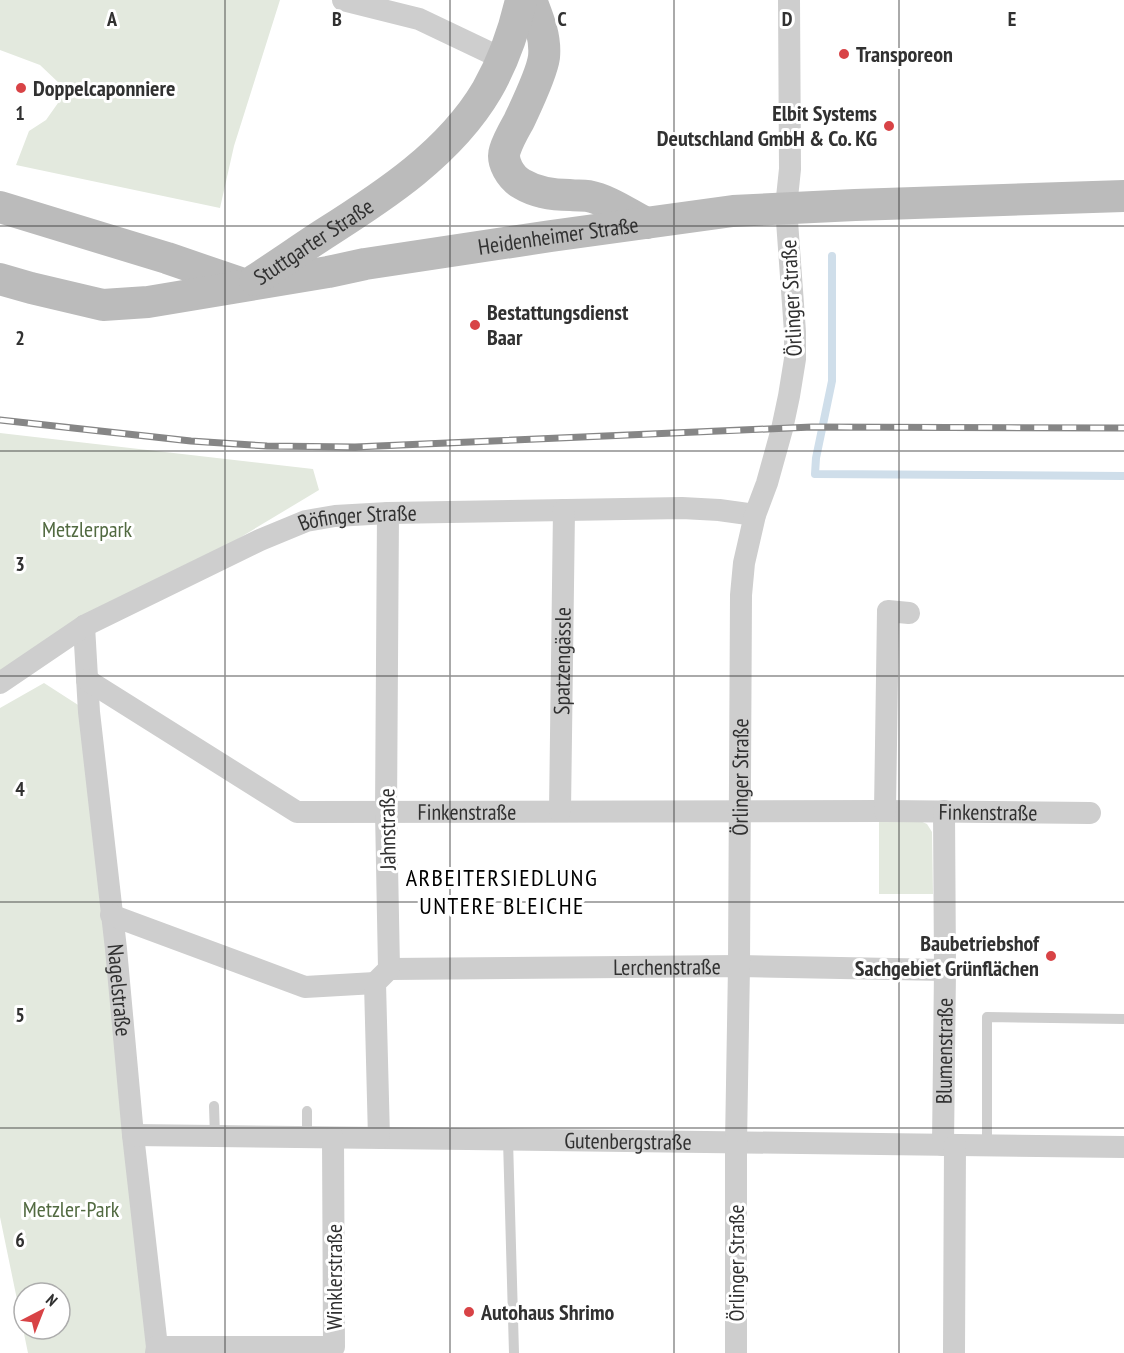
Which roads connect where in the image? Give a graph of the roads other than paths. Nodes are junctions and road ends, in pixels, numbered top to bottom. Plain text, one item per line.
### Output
1 (344, 0) edge
2 (520, 0) edge
3 (531, 0) edge
4 (789, 0) edge
5 (502, 59) junction
6 (1124, 196) edge
7 (0, 207) edge
8 (786, 207) junction
9 (646, 223) junction
10 (0, 279) edge
11 (247, 286) junction
12 (564, 510) junction
13 (388, 513) junction
14 (755, 515) junction
15 (909, 613) dead end
16 (84, 626) junction
17 (87, 680) junction
18 (0, 683) edge
19 (740, 810) junction
20 (885, 810) junction
21 (560, 811) junction
22 (944, 811) junction
23 (386, 812) junction
24 (1090, 813) dead end
25 (111, 915) junction
26 (739, 966) junction
27 (945, 970) junction
28 (382, 976) junction
29 (1124, 1020) edge
30 (214, 1106) dead end
31 (307, 1111) dead end
32 (133, 1135) junction
33 (215, 1137) junction
34 (307, 1137) junction
35 (333, 1138) junction
36 (380, 1138) junction
37 (508, 1140) junction
38 (736, 1143) junction
39 (949, 1145) junction
40 (987, 1145) junction
41 (1124, 1147) edge
42 (157, 1350) edge
43 (514, 1353) edge
44 (736, 1353) edge
45 (954, 1353) edge

1 - 5 street
2 - 5 main road, Stuttgarter Straße
3 - 9 main road
4 - 8 street, Örlinger Straße
5 - 11 main road, Stuttgarter Straße
6 - 8 main road, Heidenheimer Straße
7 - 11 main road, Stuttgarter Straße
8 - 9 main road, Heidenheimer Straße
8 - 14 street, Örlinger Straße
9 - 11 main road, Heidenheimer Straße
10 - 11 main road, Heidenheimer Straße
12 - 13 street, Böfinger Straße
12 - 14 street, Böfinger Straße
12 - 21 street, Spatzengässle
13 - 16 street, Böfinger Straße
13 - 23 street, Jahnstraße
14 - 19 street, Örlinger Straße
15 - 20 street
16 - 17 street, Nagelstraße
16 - 18 street, Böfinger Straße
17 - 23 street, Finkenstraße
17 - 25 street, Nagelstraße
19 - 20 street, Finkenstraße
19 - 21 street, Finkenstraße
19 - 26 street, Örlinger Straße
20 - 22 street, Finkenstraße
21 - 23 street, Finkenstraße
22 - 24 street, Finkenstraße
22 - 27 street, Blumenstraße
23 - 28 street, Jahnstraße
25 - 28 street, Lerchenstraße
25 - 32 street, Nagelstraße
26 - 27 street, Lerchenstraße
26 - 28 street, Lerchenstraße
26 - 38 street, Örlinger Straße
27 - 39 street, Blumenstraße
28 - 36 street, Jahnstraße
29 - 40 lane
30 - 33 lane
31 - 34 lane
32 - 33 street, Gutenbergstraße
32 - 42 street, Nagelstraße
33 - 34 street, Gutenbergstraße
34 - 35 street, Gutenbergstraße
35 - 36 street, Gutenbergstraße
35 - 42 street, Winklerstraße
36 - 37 street, Gutenbergstraße
37 - 38 street, Gutenbergstraße
37 - 43 lane
38 - 39 street, Gutenbergstraße
38 - 44 street, Örlinger Straße
39 - 40 street, Gutenbergstraße
39 - 45 street, Blumenstraße
40 - 41 street, Gutenbergstraße

